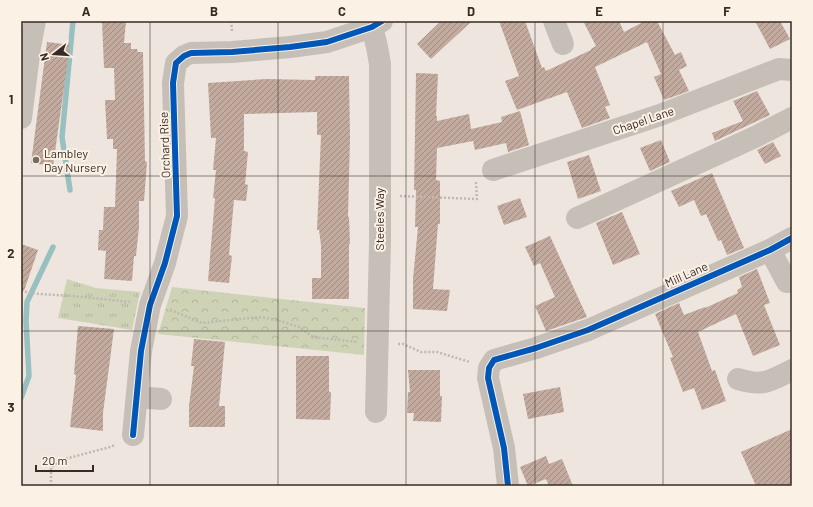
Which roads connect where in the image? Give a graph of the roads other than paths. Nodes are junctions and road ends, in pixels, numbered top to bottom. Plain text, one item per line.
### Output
1 (35, 21) edge
2 (554, 21) edge
3 (377, 24) edge
4 (563, 44) dead end
5 (792, 70) edge
6 (21, 118) edge
7 (792, 118) edge
8 (493, 170) road end
9 (577, 218) dead end
10 (792, 238) edge
11 (770, 250) junction
12 (787, 282) dead end
13 (792, 370) edge
14 (738, 379) dead end
15 (137, 397) junction
16 (161, 399) dead end
17 (376, 412) dead end
18 (133, 435) road end
19 (508, 486) edge

1 - 6 street
2 - 4 street
3 - 15 street, Orchard Rise
3 - 17 street, Steeles Way
5 - 8 street, Chapel Lane
7 - 9 street
10 - 11 street, Mill Lane
11 - 12 street
11 - 19 street, Mill Lane
13 - 14 street
15 - 16 street
15 - 18 street, Orchard Rise

